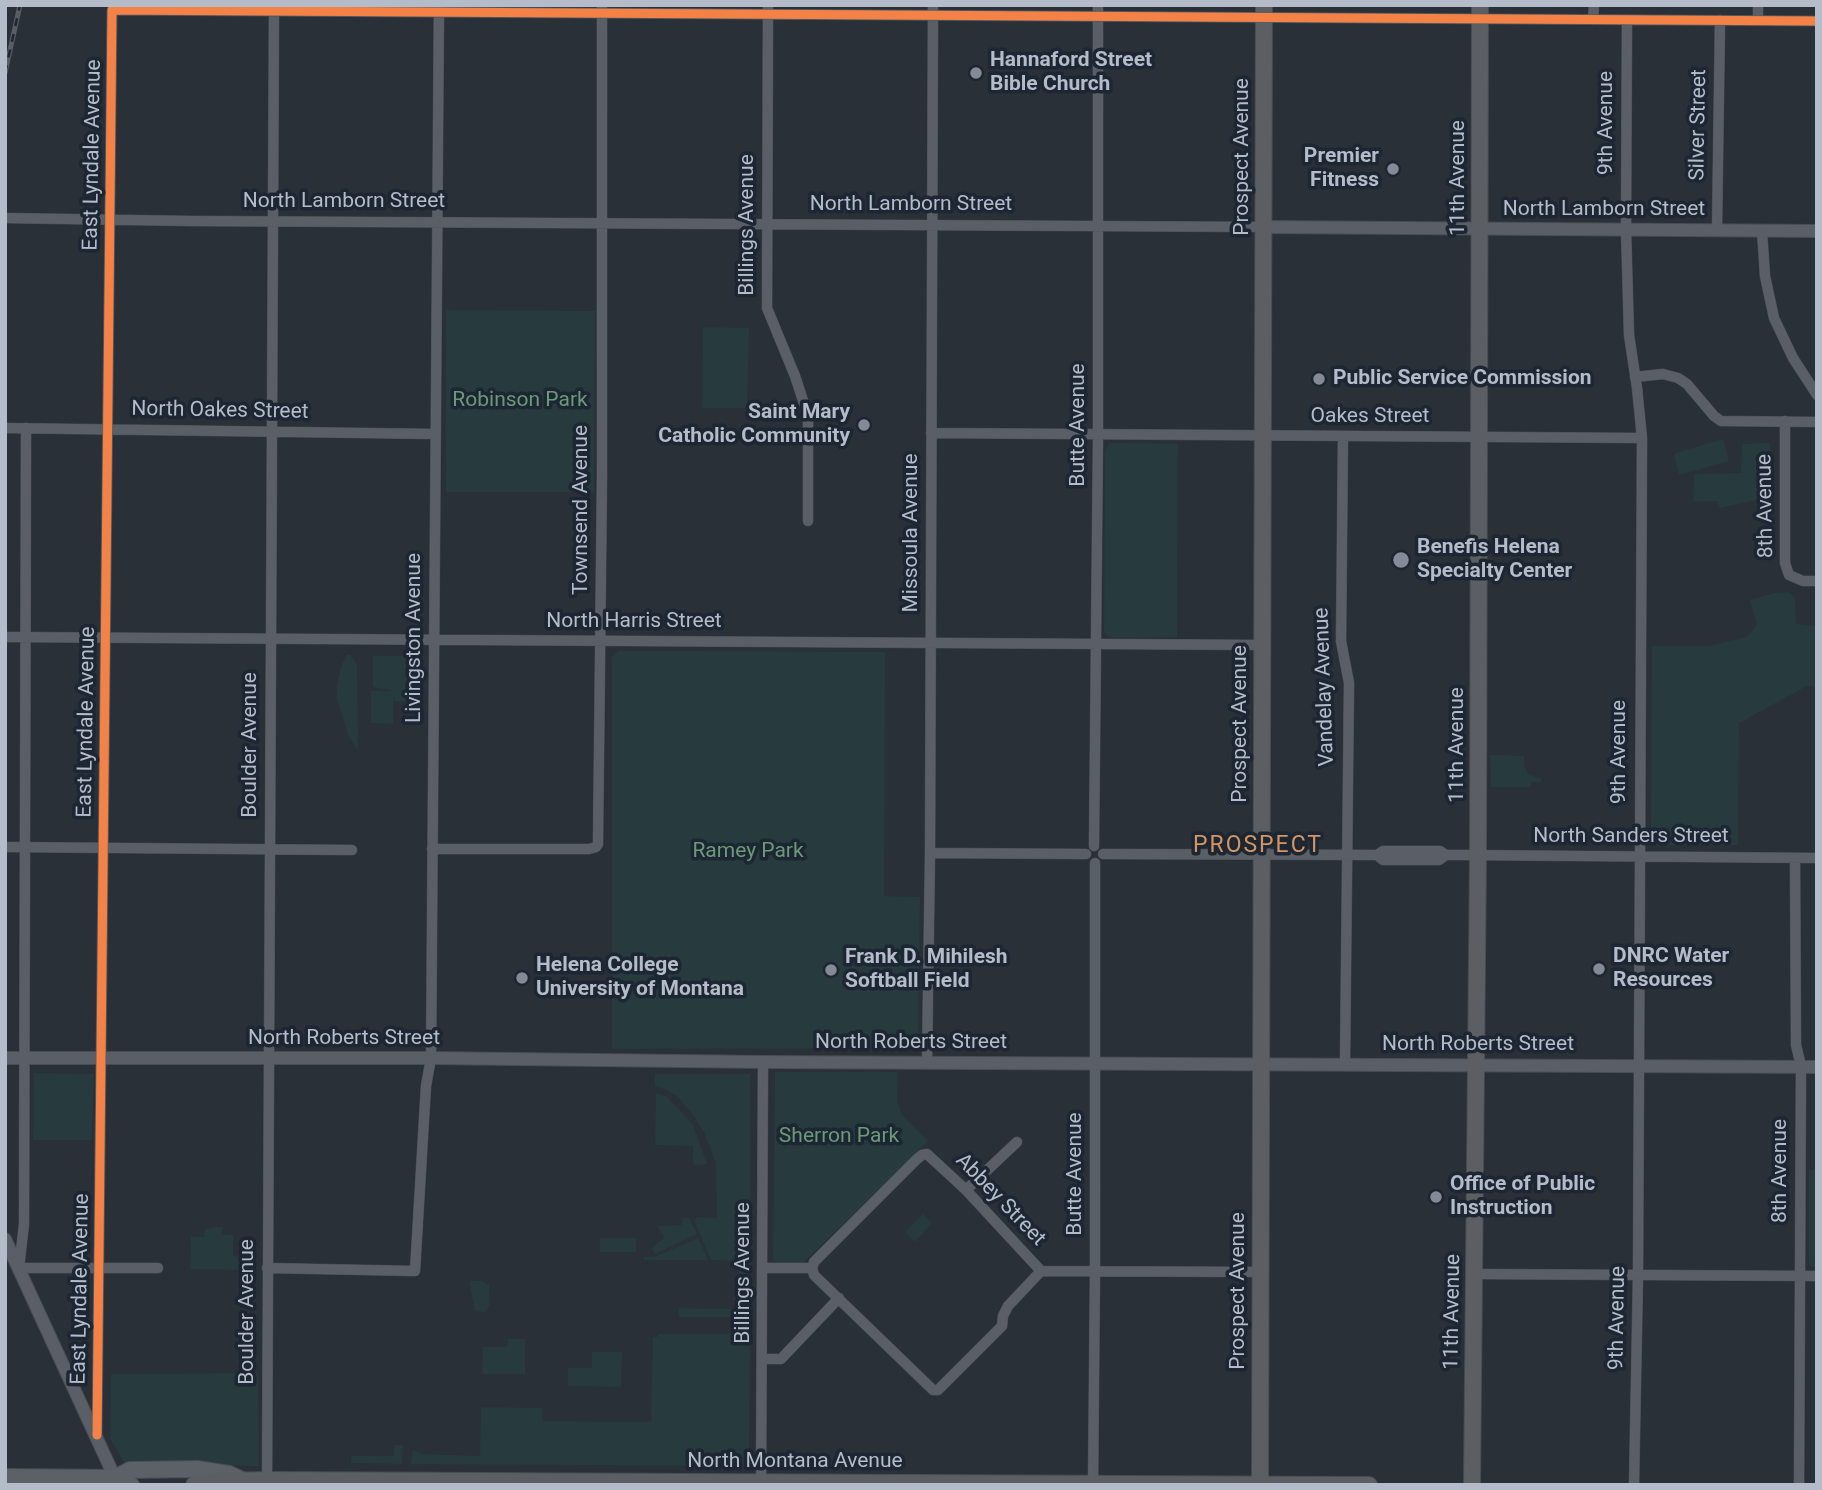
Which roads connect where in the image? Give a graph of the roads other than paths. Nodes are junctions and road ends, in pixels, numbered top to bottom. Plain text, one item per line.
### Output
1 (1594, 5) edge
2 (1758, 5) edge
3 (274, 8) edge
4 (439, 9) edge
5 (602, 9) edge
6 (768, 10) edge
7 (933, 10) edge
8 (1098, 11) edge
9 (1264, 11) edge
10 (1480, 12) edge
11 (1593, 19) junction
12 (1627, 20) junction
13 (1720, 20) junction
14 (1758, 20) junction
15 (1817, 21) edge
16 (5, 218) edge
17 (110, 219) junction
18 (271, 220) junction
19 (437, 222) junction
20 (603, 223) junction
21 (768, 223) junction
22 (933, 224) junction
23 (1098, 225) junction
24 (1264, 227) junction
25 (1480, 228) junction
26 (1626, 229) junction
27 (1717, 230) junction
28 (1762, 231) junction
29 (1817, 231) edge
30 (1635, 377) junction
31 (1817, 394) edge
32 (1784, 421) junction
33 (1817, 422) edge
34 (5, 428) edge
35 (26, 428) junction
36 (107, 429) junction
37 (271, 431) junction
38 (932, 433) junction
39 (435, 434) junction
40 (1098, 435) junction
41 (1263, 435) junction
42 (1343, 436) junction
43 (1479, 437) junction
44 (1642, 438) junction
45 (808, 521) dead end
46 (1817, 581) edge
47 (5, 638) edge
48 (25, 638) junction
49 (105, 638) junction
50 (271, 638) junction
51 (434, 640) junction
52 (601, 641) junction
53 (930, 643) junction
54 (1097, 644) junction
55 (1262, 645) junction
56 (1094, 846) junction
57 (5, 848) edge
58 (26, 848) junction
59 (103, 849) junction
60 (270, 849) junction
61 (432, 849) junction
62 (352, 850) dead end
63 (930, 853) junction
64 (1086, 854) junction
65 (1103, 854) junction
66 (1262, 854) junction
67 (1346, 855) junction
68 (1478, 855) junction
69 (1638, 856) junction
70 (1795, 858) junction
71 (1817, 858) edge
72 (1095, 863) junction
73 (5, 1058) edge
74 (25, 1058) junction
75 (101, 1058) junction
76 (431, 1058) junction
77 (269, 1059) junction
78 (764, 1062) junction
79 (927, 1062) junction
80 (1094, 1062) junction
81 (1261, 1063) junction
82 (1345, 1063) junction
83 (1476, 1064) junction
84 (1637, 1065) junction
85 (1801, 1066) junction
86 (1817, 1066) edge
87 (1017, 1142) dead end
88 (966, 1190) junction
89 (5, 1239) edge
90 (19, 1268) junction
91 (99, 1268) junction
92 (158, 1268) dead end
93 (267, 1268) junction
94 (764, 1268) junction
95 (812, 1268) junction
96 (1041, 1271) junction
97 (1095, 1272) junction
98 (1261, 1272) junction
99 (1475, 1274) junction
100 (1638, 1275) junction
101 (1800, 1276) junction
102 (1817, 1276) edge
103 (839, 1298) junction
104 (762, 1359) junction
105 (97, 1435) junction
106 (5, 1477) edge
107 (242, 1480) junction
108 (117, 1481) edge
109 (267, 1483) edge
110 (440, 1483) edge
111 (596, 1484) edge
112 (761, 1484) edge
113 (926, 1484) edge
114 (1093, 1484) edge
115 (1260, 1484) edge
116 (131, 1485) edge
117 (194, 1485) edge
118 (1347, 1485) edge
119 (1369, 1485) edge
120 (1472, 1485) edge
121 (1634, 1485) edge
122 (1800, 1485) edge

1 - 11 street
2 - 14 street
3 - 4 street
3 - 17 street, East Lyndale Avenue
3 - 18 street, Boulder Avenue
4 - 5 street
4 - 19 street, Livingston Avenue
5 - 6 street
5 - 20 street, Townsend Avenue
6 - 7 street
6 - 21 street, Billings Avenue
7 - 8 street
7 - 22 street, Missoula Avenue
8 - 9 street
8 - 23 street, Butte Avenue
9 - 10 street
9 - 24 highway, Prospect Avenue
10 - 11 street
10 - 25 highway, 11th Avenue
11 - 12 street
12 - 13 street
12 - 26 street, 9th Avenue
13 - 14 street
13 - 27 street, Silver Street
14 - 15 street
16 - 17 street, North Lamborn Street
17 - 18 street, North Lamborn Street
17 - 36 street, East Lyndale Avenue
18 - 19 street, North Lamborn Street
18 - 37 street, Boulder Avenue
19 - 20 street, North Lamborn Street
19 - 39 street, Livingston Avenue
20 - 21 street, North Lamborn Street
20 - 52 street, Townsend Avenue
21 - 22 street, North Lamborn Street
21 - 45 street, Billings Avenue
22 - 23 street, North Lamborn Street
22 - 38 street, Missoula Avenue
23 - 24 street, North Lamborn Street
23 - 40 street, Butte Avenue
24 - 25 street, North Lamborn Street
24 - 41 highway, Prospect Avenue
25 - 26 street, North Lamborn Street
25 - 43 highway, 11th Avenue
26 - 27 street, North Lamborn Street
26 - 30 street, 9th Avenue
27 - 28 street, North Lamborn Street
28 - 29 street, North Lamborn Street
28 - 31 street
30 - 32 street
30 - 44 street, 9th Avenue
32 - 33 street
32 - 46 street, 8th Avenue
34 - 35 street, North Oakes Street
35 - 36 street, North Oakes Street
35 - 48 street
36 - 37 street, North Oakes Street
36 - 49 street, East Lyndale Avenue
37 - 39 street, North Oakes Street
37 - 50 street, Boulder Avenue
38 - 40 street
38 - 53 street, Missoula Avenue
39 - 51 street, Livingston Avenue
40 - 41 street, Oakes Street
40 - 54 street, Butte Avenue
41 - 42 street, Oakes Street
41 - 55 highway, Prospect Avenue
42 - 43 street, Oakes Street
42 - 67 street, Vandelay Avenue
43 - 44 street, Oakes Street
43 - 68 highway, 11th Avenue
44 - 69 street, 9th Avenue
47 - 48 street, North Harris Street
48 - 49 street, North Harris Street
48 - 58 street
49 - 50 street, North Harris Street
49 - 59 street, East Lyndale Avenue
50 - 51 street, North Harris Street
50 - 60 street, Boulder Avenue
51 - 52 street, North Harris Street
51 - 61 street, Livingston Avenue
52 - 53 street, North Harris Street
52 - 61 street, Townsend Avenue
53 - 54 street, North Harris Street
53 - 63 street, Missoula Avenue
54 - 55 street, North Harris Street
54 - 56 street, Butte Avenue
55 - 66 highway, Prospect Avenue
56 - 64 street
56 - 65 street
57 - 58 street
58 - 59 street
58 - 74 street
59 - 60 street
59 - 75 street, East Lyndale Avenue
60 - 62 street
60 - 77 street, Boulder Avenue
61 - 76 street, Livingston Avenue
63 - 64 street
63 - 79 street, Missoula Avenue
64 - 72 street
65 - 66 street, North Sanders Street
65 - 72 street
66 - 67 street, North Sanders Street
66 - 81 highway, Prospect Avenue
67 - 68 street, North Sanders Street
67 - 82 street, Vandelay Avenue
68 - 69 street, North Sanders Street
68 - 83 highway, 11th Avenue
69 - 70 street, North Sanders Street
69 - 84 street, 9th Avenue
70 - 71 street, North Sanders Street
70 - 85 street, 8th Avenue
72 - 80 street, Butte Avenue
73 - 74 street, North Roberts Street
74 - 75 street, North Roberts Street
74 - 90 street
75 - 77 street, North Roberts Street
75 - 91 street, East Lyndale Avenue
76 - 77 street, North Roberts Street
76 - 78 street, North Roberts Street
76 - 93 street, Livingston Avenue
77 - 93 street, Boulder Avenue
78 - 79 street, North Roberts Street
78 - 94 street, Billings Avenue
79 - 80 street, North Roberts Street
80 - 81 street, North Roberts Street
80 - 97 street, Butte Avenue
81 - 82 street, North Roberts Street
81 - 98 highway, Prospect Avenue
82 - 83 street, North Roberts Street
83 - 84 street, North Roberts Street
83 - 99 highway, 11th Avenue
84 - 85 street, North Roberts Street
84 - 100 street, 9th Avenue
85 - 86 street, North Roberts Street
85 - 101 street, 8th Avenue
87 - 88 street
88 - 95 street, Abbey Street
88 - 96 street, Abbey Street
89 - 90 street
90 - 91 street
90 - 105 street
91 - 92 street
91 - 105 street, East Lyndale Avenue
93 - 109 street, Boulder Avenue
94 - 95 street
94 - 104 street, Billings Avenue
95 - 103 street
96 - 97 street
96 - 103 street
97 - 98 street
97 - 114 street, Butte Avenue
98 - 115 highway, Prospect Avenue
99 - 100 street
99 - 120 highway, 11th Avenue
100 - 101 street
100 - 121 street, 9th Avenue
101 - 102 street
101 - 122 street, 8th Avenue
103 - 104 street
104 - 112 street, Billings Avenue
105 - 108 street
106 - 108 main road, North Montana Avenue
107 - 108 main road, North Montana Avenue
107 - 109 highway, North Montana Avenue
107 - 117 highway, North Montana Avenue
108 - 116 main road, North Montana Avenue
109 - 110 highway, North Montana Avenue
110 - 111 highway, North Montana Avenue
111 - 112 highway, North Montana Avenue
112 - 113 highway, North Montana Avenue
113 - 114 highway, North Montana Avenue
114 - 115 highway, North Montana Avenue
115 - 118 highway, North Montana Avenue
118 - 119 highway, North Montana Avenue

